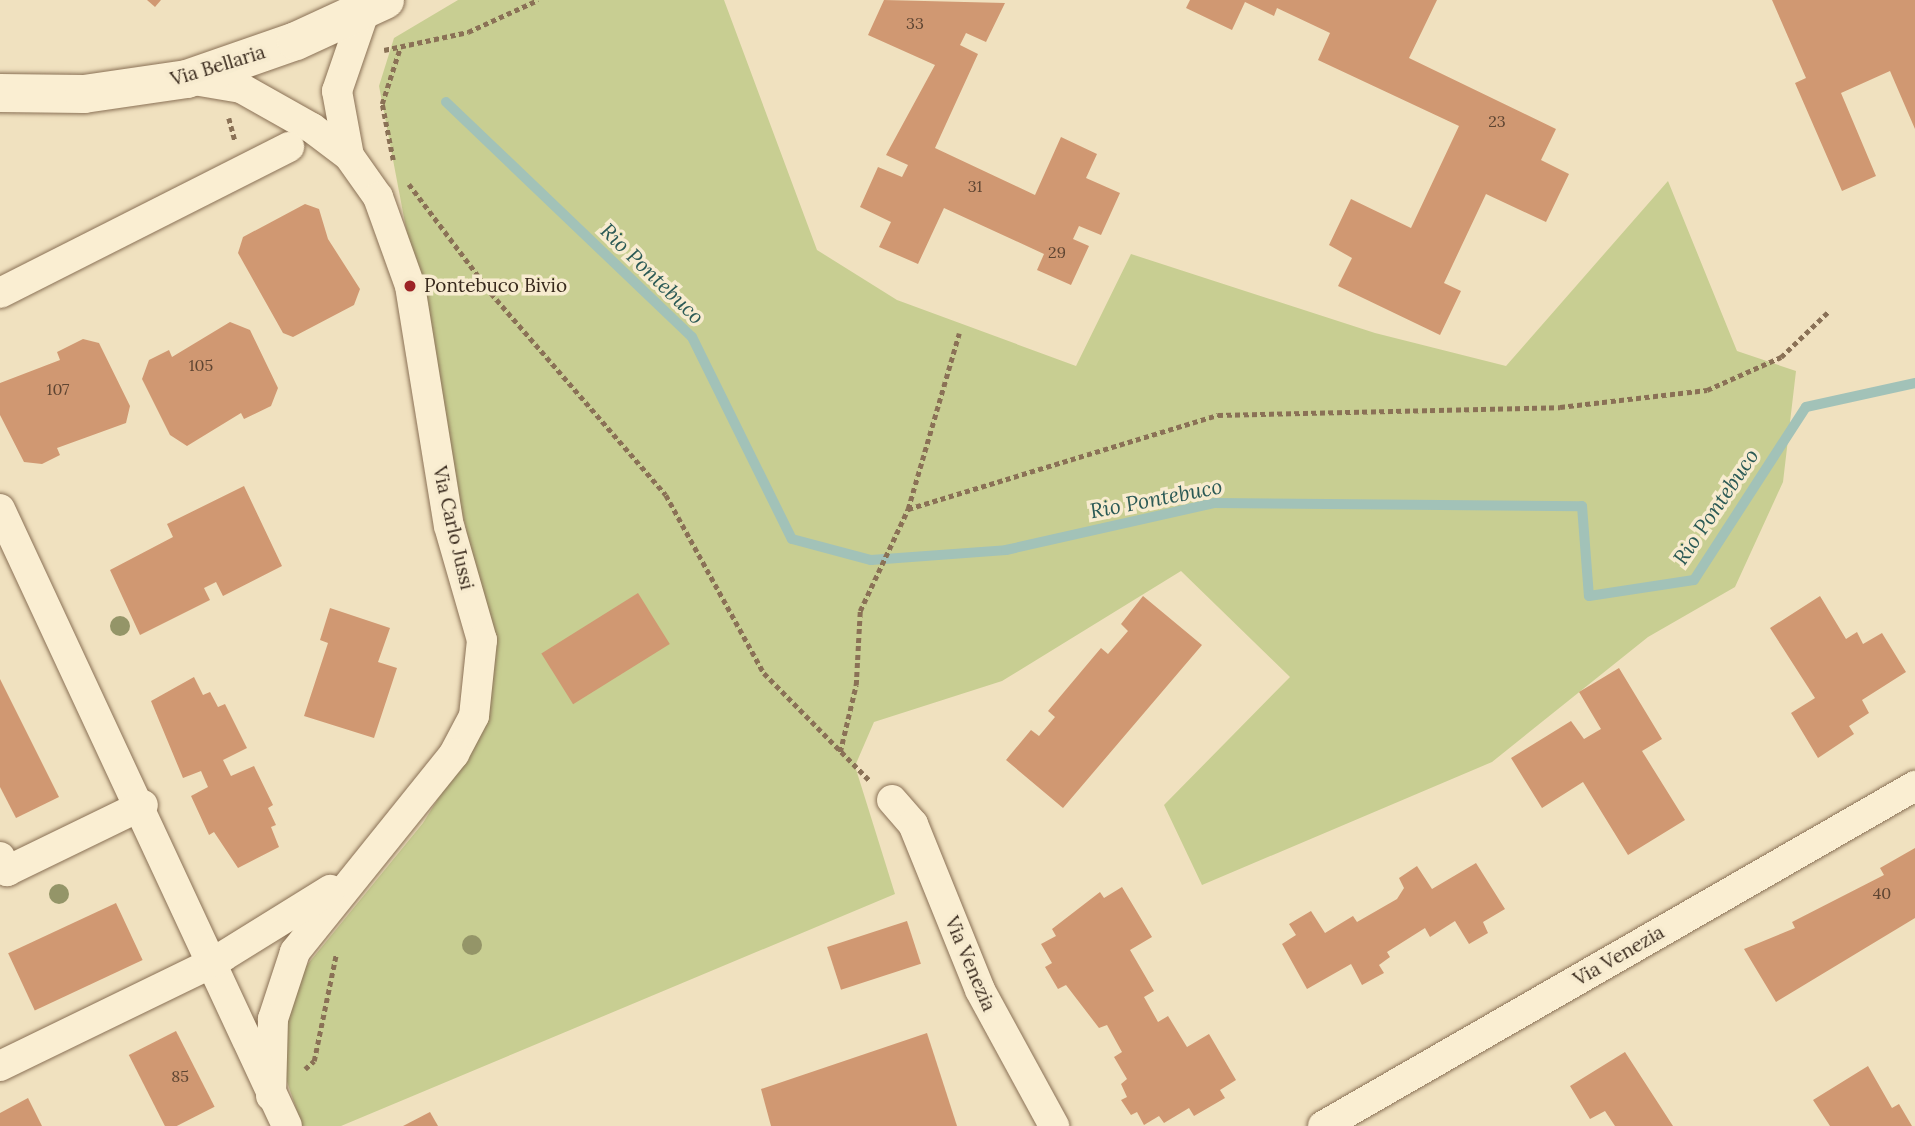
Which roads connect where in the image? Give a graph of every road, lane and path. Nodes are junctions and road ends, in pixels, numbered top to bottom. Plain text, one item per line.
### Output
1 (538, 0) edge
2 (373, 3) edge
3 (400, 48) junction
4 (383, 50) dead end
5 (187, 79) junction
6 (0, 93) edge
7 (289, 147) dead end
8 (349, 156) junction
9 (393, 162) junction
10 (396, 174) dead end
11 (0, 293) edge
12 (1828, 312) dead end
13 (959, 333) dead end
14 (0, 509) edge
15 (908, 509) junction
16 (840, 753) junction
17 (1915, 786) edge
18 (892, 800) joint
19 (143, 805) junction
20 (0, 858) edge
21 (353, 873) junction
22 (338, 948) dead end
23 (214, 962) junction
24 (0, 1066) edge
25 (271, 1096) junction
26 (287, 1126) edge
27 (1054, 1126) edge
28 (1323, 1126) edge

1 - 3 path
2 - 5 street, Via Bellaria
2 - 8 street, Via Carlo Jussi
3 - 4 path
3 - 9 path
5 - 6 street, Via Bellaria
5 - 8 street, Via Carlo Jussi
7 - 11 street
8 - 21 street, Via Carlo Jussi
9 - 10 path
9 - 16 path
12 - 15 path
13 - 15 path
14 - 19 street, Via Carlo Jussi
15 - 16 path
16 - 18 path
17 - 28 street, Via Venezia
18 - 27 street, Via Venezia
19 - 20 street
19 - 23 street, Via Carlo Jussi
21 - 23 street, Via Carlo Jussi
21 - 25 street, Via Carlo Jussi
22 - 25 path
23 - 24 street
23 - 25 street, Via Carlo Jussi
25 - 26 street, Via Carlo Jussi

